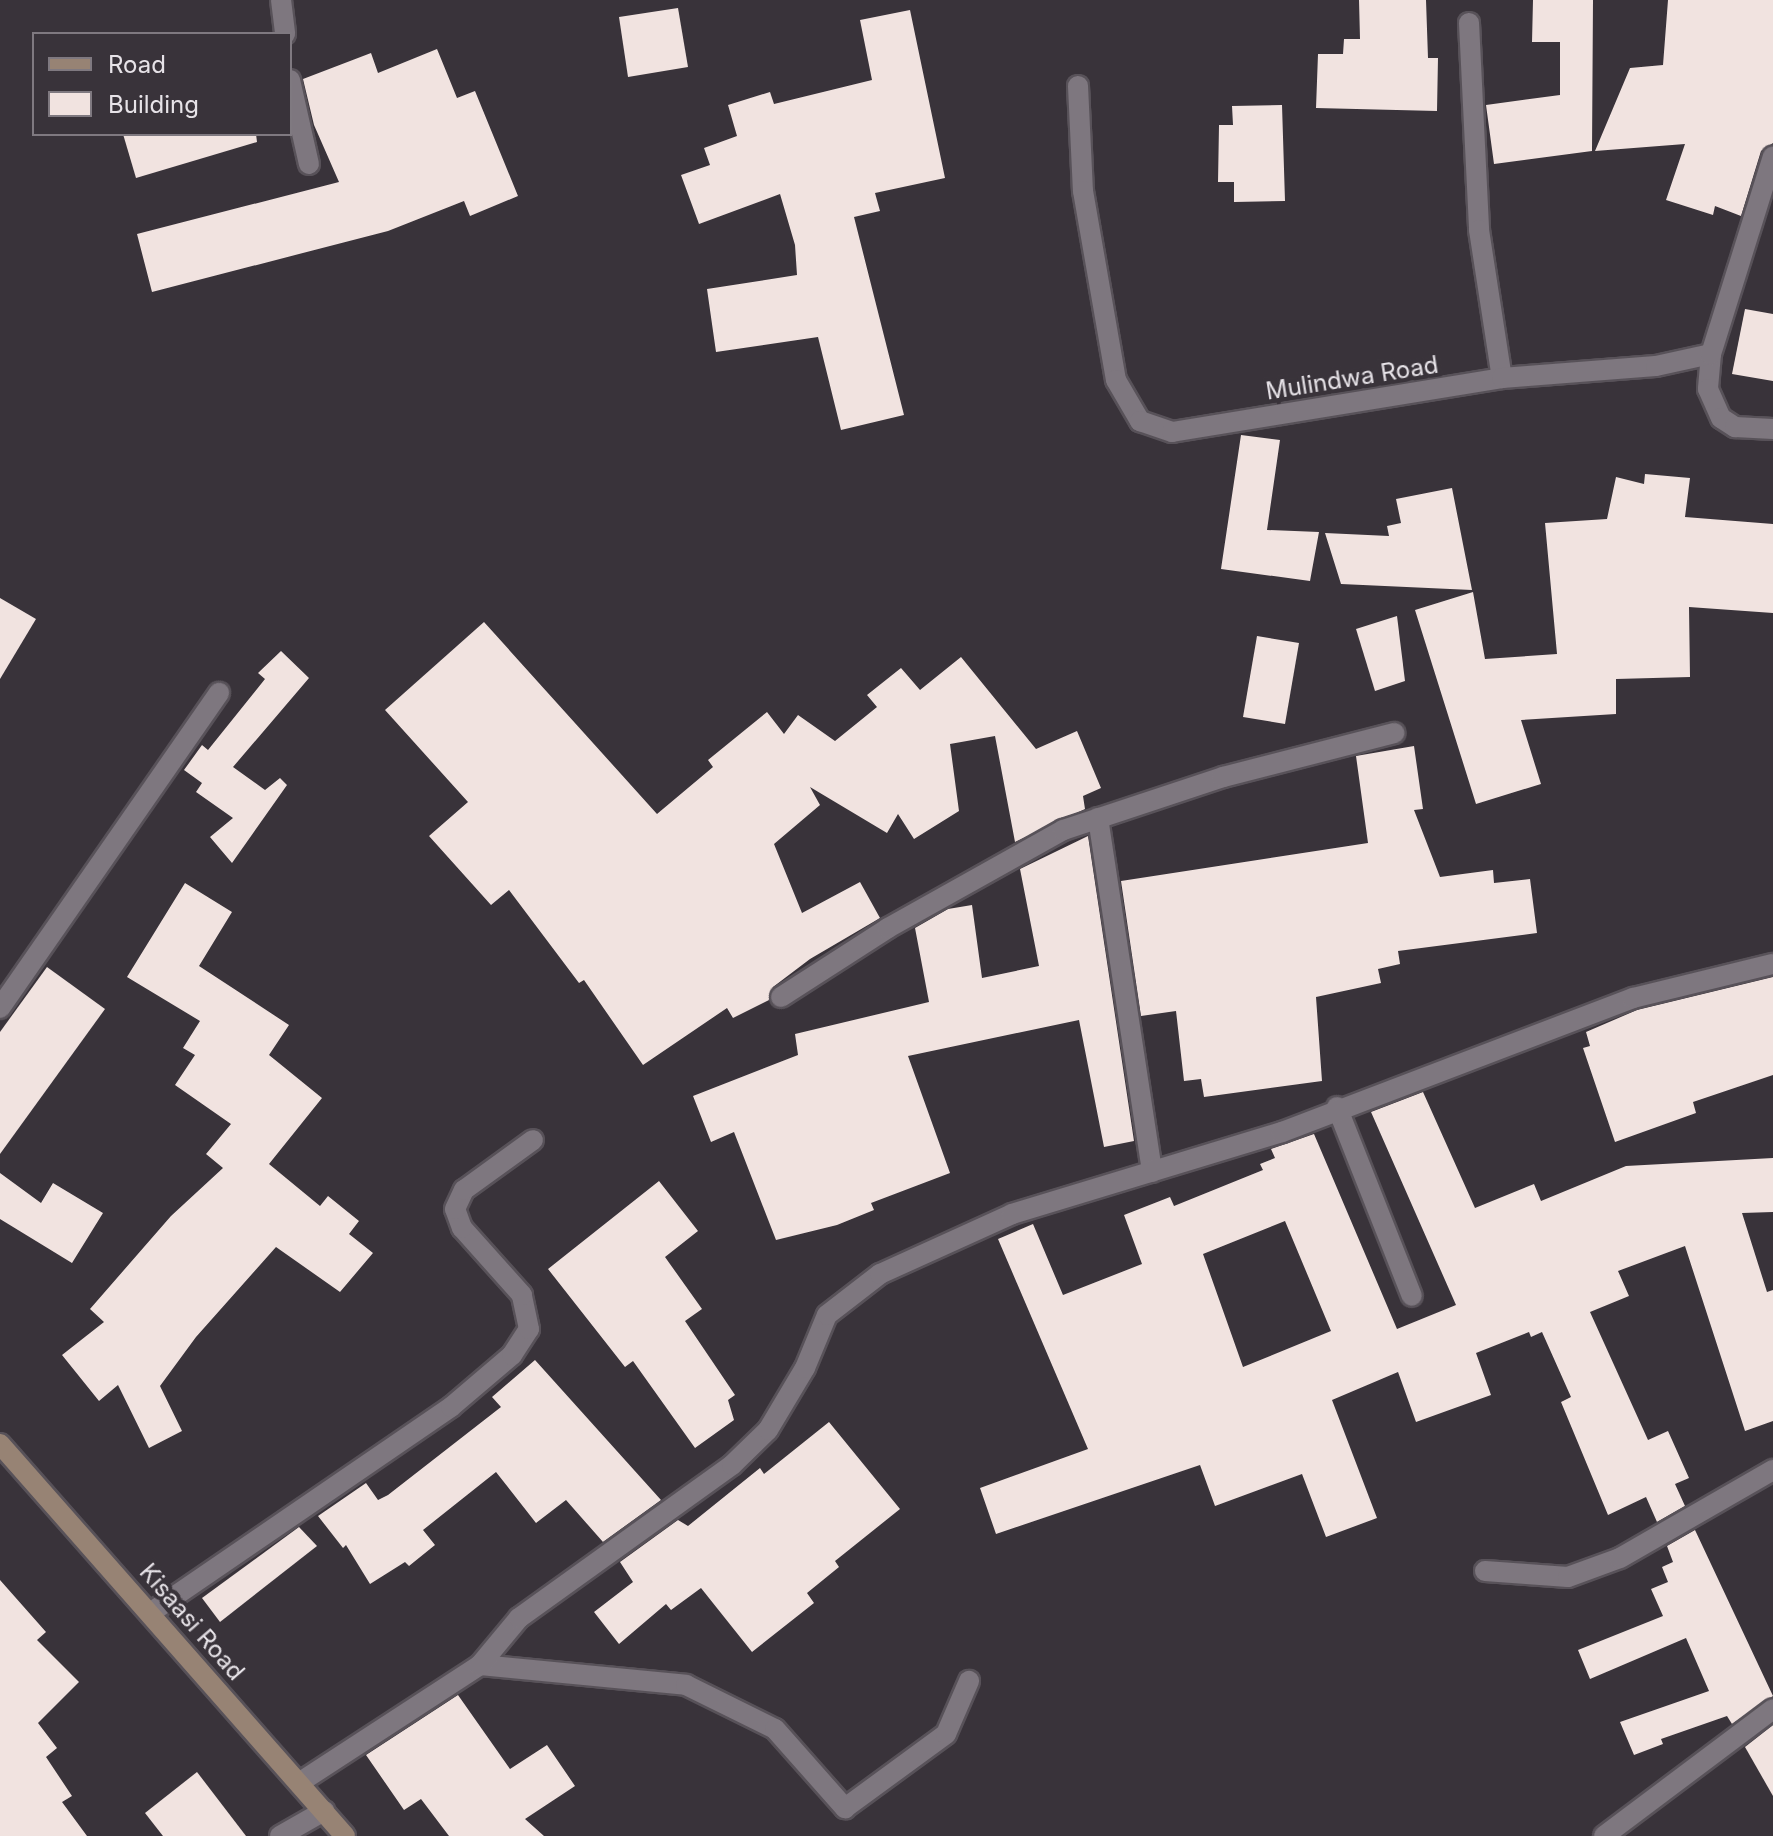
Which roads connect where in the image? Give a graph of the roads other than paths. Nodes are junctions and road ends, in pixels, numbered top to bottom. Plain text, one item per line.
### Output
1 (281, 0) edge
2 (1469, 23) dead end
3 (285, 32) edge
4 (1078, 86) dead end
5 (292, 89) edge
6 (1773, 156) edge
7 (309, 164) dead end
8 (1711, 354) junction
9 (1502, 378) junction
10 (1773, 429) edge
11 (219, 693) dead end
12 (1394, 733) dead end
13 (1098, 818) junction
14 (1773, 964) edge
15 (781, 997) dead end
16 (0, 1008) edge
17 (1337, 1107) junction
18 (533, 1140) dead end
19 (1152, 1172) junction
20 (1412, 1296) dead end
21 (3, 1453) edge
22 (1773, 1470) edge
23 (1485, 1571) dead end
24 (150, 1613) junction
25 (480, 1665) junction
26 (969, 1681) dead end
27 (1773, 1709) edge
28 (299, 1783) junction
29 (324, 1811) junction
30 (280, 1836) edge
31 (345, 1836) edge
32 (1604, 1836) edge

1 - 3 street
2 - 9 street
4 - 9 street, Mulindwa Road
5 - 7 street
6 - 8 street
8 - 9 street, Mulindwa Road
8 - 10 street
11 - 16 street
12 - 13 street
13 - 15 street
13 - 19 street
14 - 17 street
17 - 19 street
17 - 20 street
18 - 24 street
19 - 25 street
21 - 24 main road, Kisaasi Road
22 - 23 street
24 - 28 main road, Kisaasi Road
25 - 26 street
25 - 28 street
27 - 32 street
28 - 29 main road, Kisaasi Road
29 - 30 street
29 - 31 main road, Kisaasi Road

